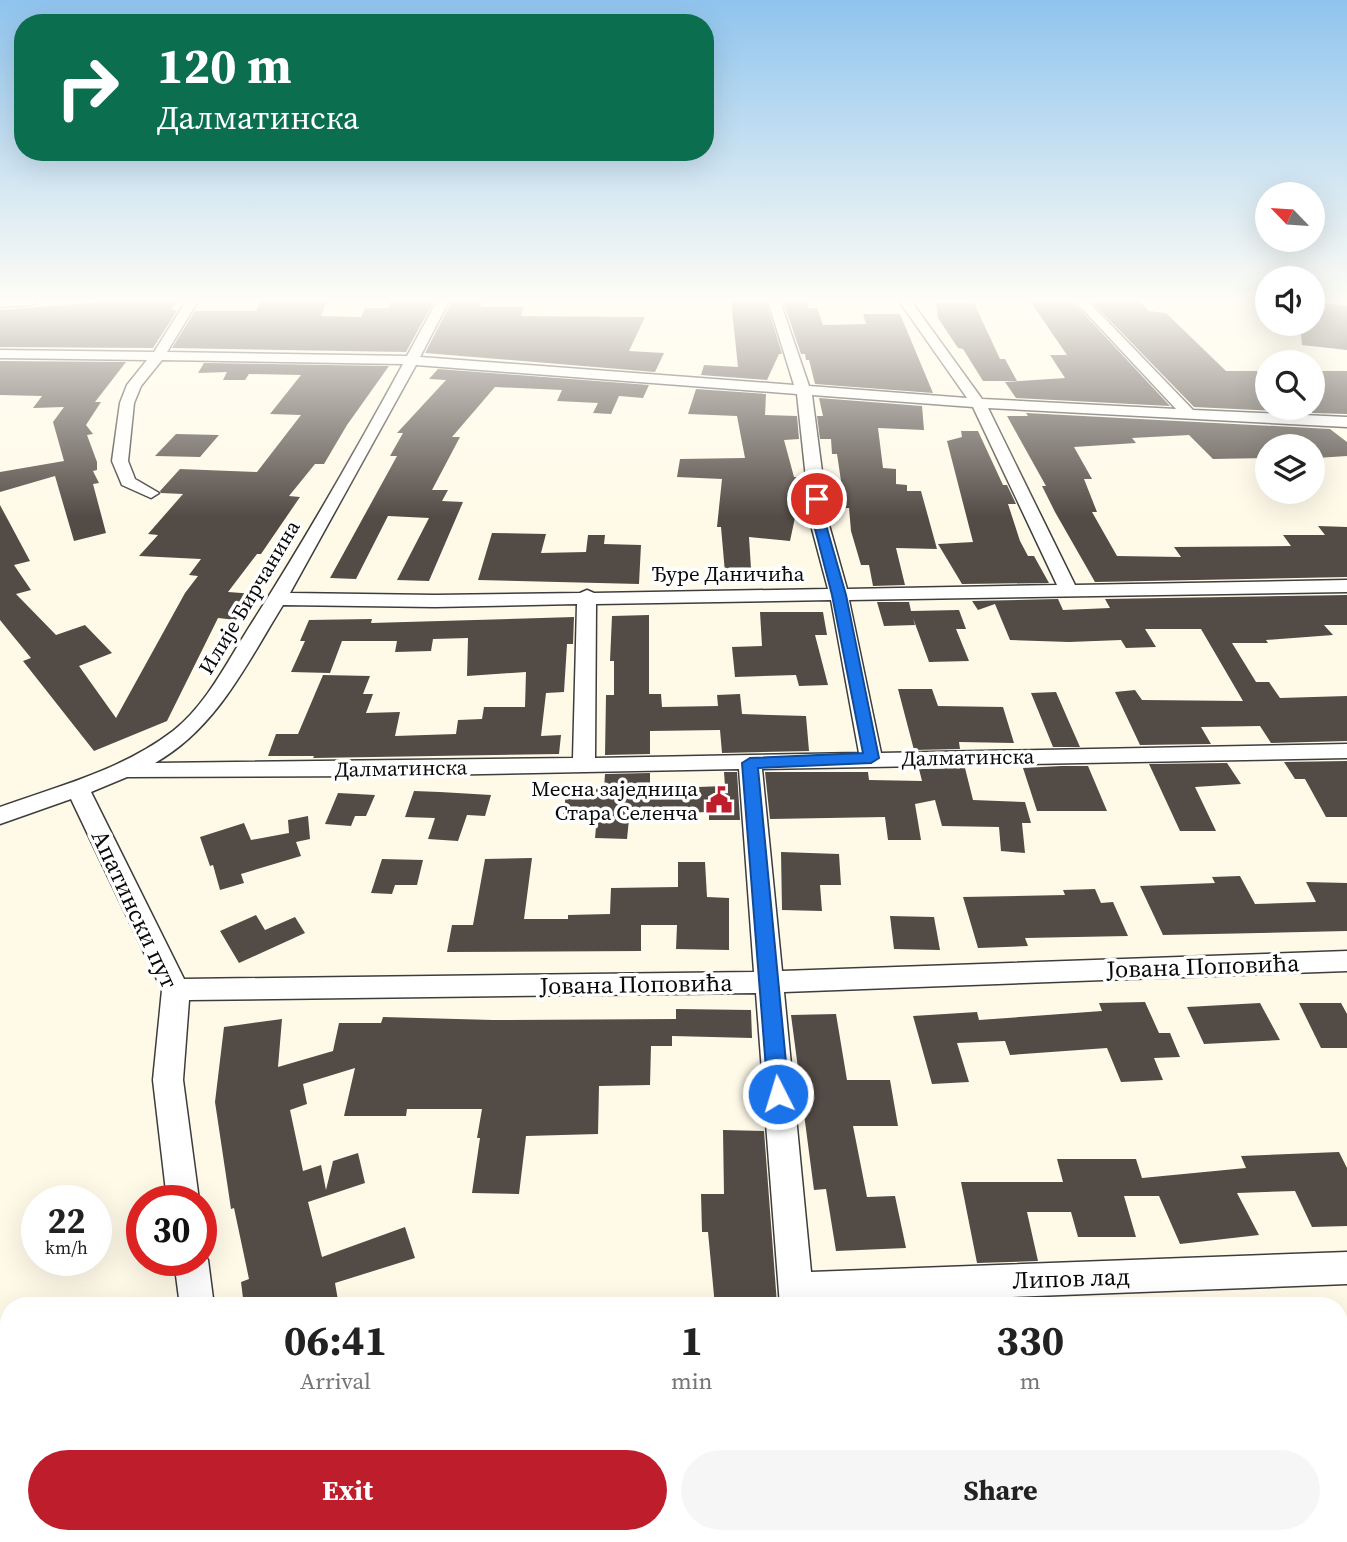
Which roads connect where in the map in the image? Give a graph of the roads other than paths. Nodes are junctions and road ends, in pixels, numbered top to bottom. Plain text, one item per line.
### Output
1 (144, 373) edge
2 (406, 373) edge
3 (576, 373) edge
4 (798, 373) edge
5 (957, 373) edge
6 (1150, 373) edge
7 (804, 391) junction
8 (978, 403) junction
9 (1189, 414) junction
10 (1347, 422) edge
11 (151, 493) dead end
12 (1347, 586) edge
13 (1069, 591) junction
14 (839, 595) junction
15 (587, 596) junction
16 (278, 599) junction
17 (1347, 751) edge
18 (871, 758) junction
19 (750, 763) junction
20 (584, 764) junction
21 (127, 770) junction
22 (77, 788) junction
23 (0, 816) edge
24 (1347, 961) edge
25 (769, 982) junction
26 (176, 990) junction
27 (181, 1185) edge
28 (1347, 1268) edge
29 (193, 1276) edge
30 (196, 1297) edge
31 (796, 1297) edge

1 - 11 street
2 - 16 street, Илије Бирчанина
3 - 7 street
4 - 7 street
5 - 8 street
6 - 9 street
7 - 8 street
7 - 14 street
8 - 9 street
8 - 13 street
9 - 10 street
12 - 13 street, Ђуре Даничића
13 - 14 street, Ђуре Даничића
14 - 15 street, Ђуре Даничића
14 - 18 street
15 - 16 street, Ђуре Даничића
15 - 20 street
16 - 21 street, Илије Бирчанина
17 - 18 street, Далматинска
18 - 19 street, Далматинска
19 - 20 street, Далматинска
19 - 25 street
20 - 21 street, Далматинска
21 - 22 street, Илије Бирчанина
22 - 23 street, Илије Бирчанина
22 - 26 street, Апатински пут
24 - 25 street, Јована Поповића
25 - 26 street, Јована Поповића
25 - 31 street
26 - 27 street, Апатински пут
28 - 31 street, Липов лад
29 - 30 street

